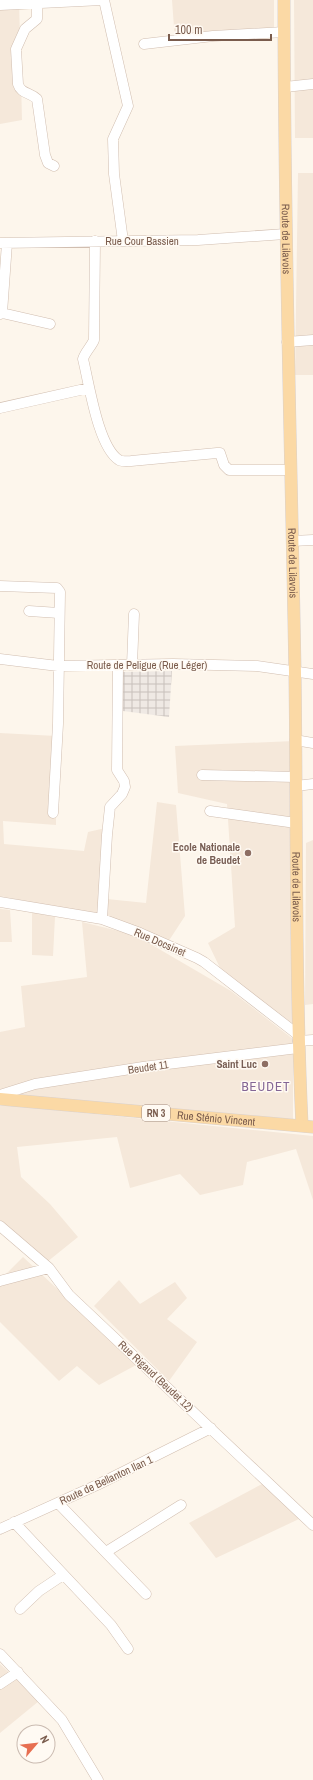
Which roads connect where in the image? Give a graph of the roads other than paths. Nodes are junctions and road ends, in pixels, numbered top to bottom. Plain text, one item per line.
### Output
1 (103, 0) edge
2 (284, 0) edge
3 (37, 1) edge
4 (0, 4) edge
5 (284, 32) junction
6 (144, 44) dead end
7 (313, 84) edge
8 (285, 87) junction
9 (54, 166) dead end
10 (285, 234) junction
11 (123, 240) junction
12 (95, 241) junction
13 (4, 243) edge
14 (1, 314) edge
15 (50, 324) dead end
16 (313, 340) edge
17 (287, 342) junction
18 (89, 388) junction
19 (0, 408) edge
20 (291, 470) junction
21 (313, 540) edge
22 (292, 541) junction
23 (0, 586) edge
24 (30, 611) dead end
25 (59, 613) junction
26 (134, 614) dead end
27 (0, 658) edge
28 (118, 665) junction
29 (132, 665) junction
30 (58, 666) junction
31 (295, 672) junction
32 (313, 674) edge
33 (295, 740) junction
34 (313, 743) edge
35 (202, 775) dead end
36 (296, 782) junction
37 (313, 784) edge
38 (210, 811) dead end
39 (53, 813) dead end
40 (296, 823) junction
41 (0, 902) edge
42 (102, 919) junction
43 (313, 1040) edge
44 (298, 1041) junction
45 (0, 1095) edge
46 (0, 1099) edge
47 (307, 1126) edge
48 (0, 1226) edge
49 (49, 1268) junction
50 (0, 1281) edge
51 (211, 1428) junction
52 (58, 1503) junction
53 (181, 1505) dead end
54 (14, 1522) junction
55 (313, 1524) edge
56 (0, 1529) edge
57 (106, 1552) junction
58 (63, 1575) junction
59 (146, 1594) dead end
60 (20, 1609) dead end
61 (128, 1649) dead end
62 (0, 1654) edge
63 (18, 1672) junction
64 (0, 1684) edge
65 (98, 1780) edge

1 - 3 street
1 - 11 street
2 - 5 main road, Route de Lilavois
3 - 4 street
3 - 9 street
5 - 6 street
5 - 8 main road, Route de Lilavois
7 - 8 street
8 - 10 main road, Route de Lilavois
10 - 11 street, Rue Cour Bassien
10 - 17 main road, Route de Lilavois
11 - 12 street, Rue Cour Bassien
12 - 13 street, Rue Cour Bassien
12 - 18 street
13 - 14 street
14 - 15 street
16 - 17 street
17 - 20 main road, Route de Lilavois
18 - 19 street
18 - 20 street
20 - 22 main road, Route de Lilavois
21 - 22 street
22 - 31 main road, Route de Lilavois
23 - 25 street
24 - 25 street
25 - 30 street
26 - 29 street
27 - 30 street, Route de Peligue (Rue Léger)
28 - 29 street, Route de Peligue (Rue Léger)
28 - 30 street, Route de Peligue (Rue Léger)
28 - 42 street
29 - 31 street, Route de Peligue (Rue Léger)
30 - 39 street
31 - 32 street, Route de Peligue (Rue Léger)
31 - 33 main road, Route de Lilavois
33 - 34 street
33 - 36 main road, Route de Lilavois
35 - 36 street
36 - 37 street
36 - 40 main road, Route de Lilavois
38 - 40 street
40 - 44 main road, Route de Lilavois
41 - 42 street, Rue Docsinet
42 - 44 street, Rue Docsinet
43 - 44 street, Beudet 11
44 - 45 street, Beudet 11
44 - 47 main road, Route de Lilavois
46 - 47 main road, Rue Sténio Vincent / RN 3
48 - 49 street, Rue Rigaud (Beudet 12)
49 - 50 street
49 - 51 street, Rue Rigaud (Beudet 12)
51 - 52 street, Route de Bellanton Ilan 1
51 - 55 street, Rue Rigaud (Beudet 12)
52 - 54 street, Route de Bellanton Ilan 1
52 - 57 street
53 - 57 street
54 - 56 street, Route de Bellanton Ilan 1
54 - 58 street
57 - 59 street
58 - 60 street
58 - 61 street
62 - 63 street
63 - 64 street
63 - 65 street

